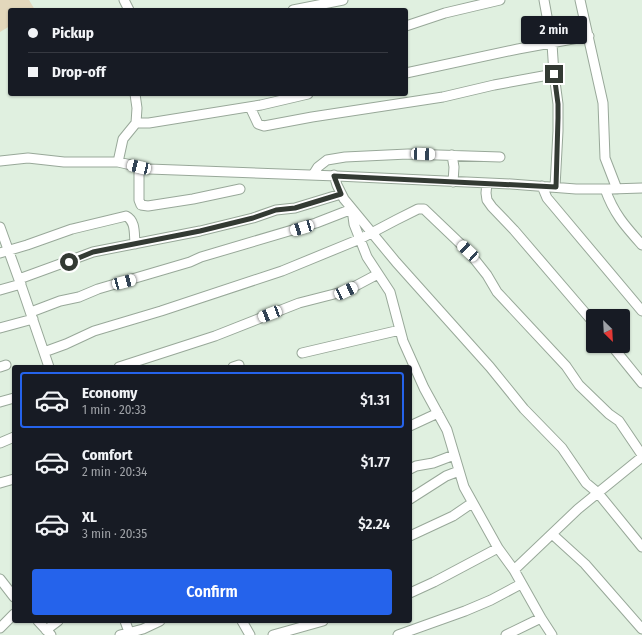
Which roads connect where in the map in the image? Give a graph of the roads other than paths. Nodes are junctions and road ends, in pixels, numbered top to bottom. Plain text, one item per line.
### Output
1 (343, 0) edge
2 (500, 0) edge
3 (544, 0) edge
4 (580, 0) edge
5 (303, 8) edge
6 (408, 25) edge
7 (589, 36) junction
8 (552, 44) junction
9 (408, 73) edge
10 (554, 74) junction
11 (135, 96) edge
12 (299, 96) edge
13 (250, 107) junction
14 (136, 123) junction
15 (452, 155) junction
16 (500, 157) dead end
17 (0, 161) edge
18 (118, 162) junction
19 (139, 167) junction
20 (313, 174) junction
21 (334, 176) junction
22 (453, 182) junction
23 (487, 184) junction
24 (542, 186) junction
25 (556, 187) junction
26 (642, 188) edge
27 (240, 189) dead end
28 (605, 189) junction
29 (616, 189) junction
30 (341, 194) junction
31 (352, 209) junction
32 (0, 227) edge
33 (372, 232) junction
34 (360, 239) junction
35 (136, 244) junction
36 (642, 246) edge
37 (4, 252) edge
38 (378, 274) junction
39 (20, 282) junction
40 (0, 290) edge
41 (642, 311) edge
42 (586, 314) edge
43 (32, 315) junction
44 (0, 328) edge
45 (400, 330) junction
46 (44, 352) junction
47 (302, 353) dead end
48 (618, 353) edge
49 (48, 365) edge
50 (125, 365) edge
51 (410, 365) edge
52 (412, 369) edge
53 (642, 383) edge
54 (12, 399) edge
55 (0, 402) edge
56 (438, 412) junction
57 (412, 425) edge
58 (12, 438) edge
59 (0, 443) edge
60 (454, 455) junction
61 (642, 456) edge
62 (412, 468) edge
63 (459, 471) junction
64 (12, 480) edge
65 (0, 483) edge
66 (598, 493) junction
67 (412, 498) edge
68 (472, 503) junction
69 (552, 534) junction
70 (412, 535) edge
71 (642, 547) edge
72 (498, 548) junction
73 (514, 570) junction
74 (1, 583) edge
75 (521, 584) junction
76 (412, 592) edge
77 (12, 595) edge
78 (12, 616) edge
79 (541, 618) junction
80 (40, 623) edge
81 (56, 623) edge
82 (125, 623) edge
83 (156, 623) edge
84 (244, 623) edge
85 (316, 623) edge
86 (0, 628) edge
87 (642, 629) edge
88 (0, 631) edge
89 (48, 632) edge
90 (125, 634) edge
91 (247, 634) edge
92 (3, 635) edge
93 (273, 635) edge
94 (398, 635) edge
95 (506, 635) edge
96 (552, 635) edge

1 - 5 street
2 - 6 street
3 - 8 street
4 - 7 street
7 - 8 street
7 - 29 street
8 - 9 street
8 - 10 street
10 - 13 street
10 - 25 street
11 - 14 street
12 - 13 street
13 - 14 street
14 - 18 street
15 - 16 street
15 - 20 street
15 - 22 street
17 - 18 street
18 - 19 street
19 - 20 street
19 - 27 street
20 - 21 street
21 - 22 street
21 - 30 street
22 - 23 street
23 - 24 street
23 - 42 street
24 - 25 street
24 - 41 street
25 - 28 street
26 - 29 street
28 - 29 street
28 - 36 street
30 - 31 street
30 - 35 street
31 - 33 street
31 - 34 street
31 - 43 street
32 - 37 street
33 - 34 street
33 - 61 street
33 - 66 street
34 - 38 street
34 - 46 street
35 - 37 street
35 - 39 street
37 - 39 street
38 - 45 street
38 - 50 street
39 - 40 street
39 - 43 street
43 - 44 street
43 - 46 street
45 - 47 street
45 - 51 street
46 - 49 street
48 - 53 street
52 - 56 street
54 - 55 street
56 - 57 street
56 - 60 street
58 - 59 street
60 - 62 street
60 - 63 street
61 - 66 street
63 - 67 street
63 - 68 street
64 - 65 street
66 - 69 street
66 - 71 street
68 - 70 street
68 - 72 street
69 - 73 street
69 - 87 street
72 - 73 street
72 - 76 street
73 - 75 street
74 - 77 street
75 - 79 street
75 - 94 street
78 - 86 street
79 - 95 street
79 - 96 street
80 - 89 street
81 - 89 street
82 - 90 street
83 - 90 street
84 - 91 street
85 - 93 street
88 - 92 street

